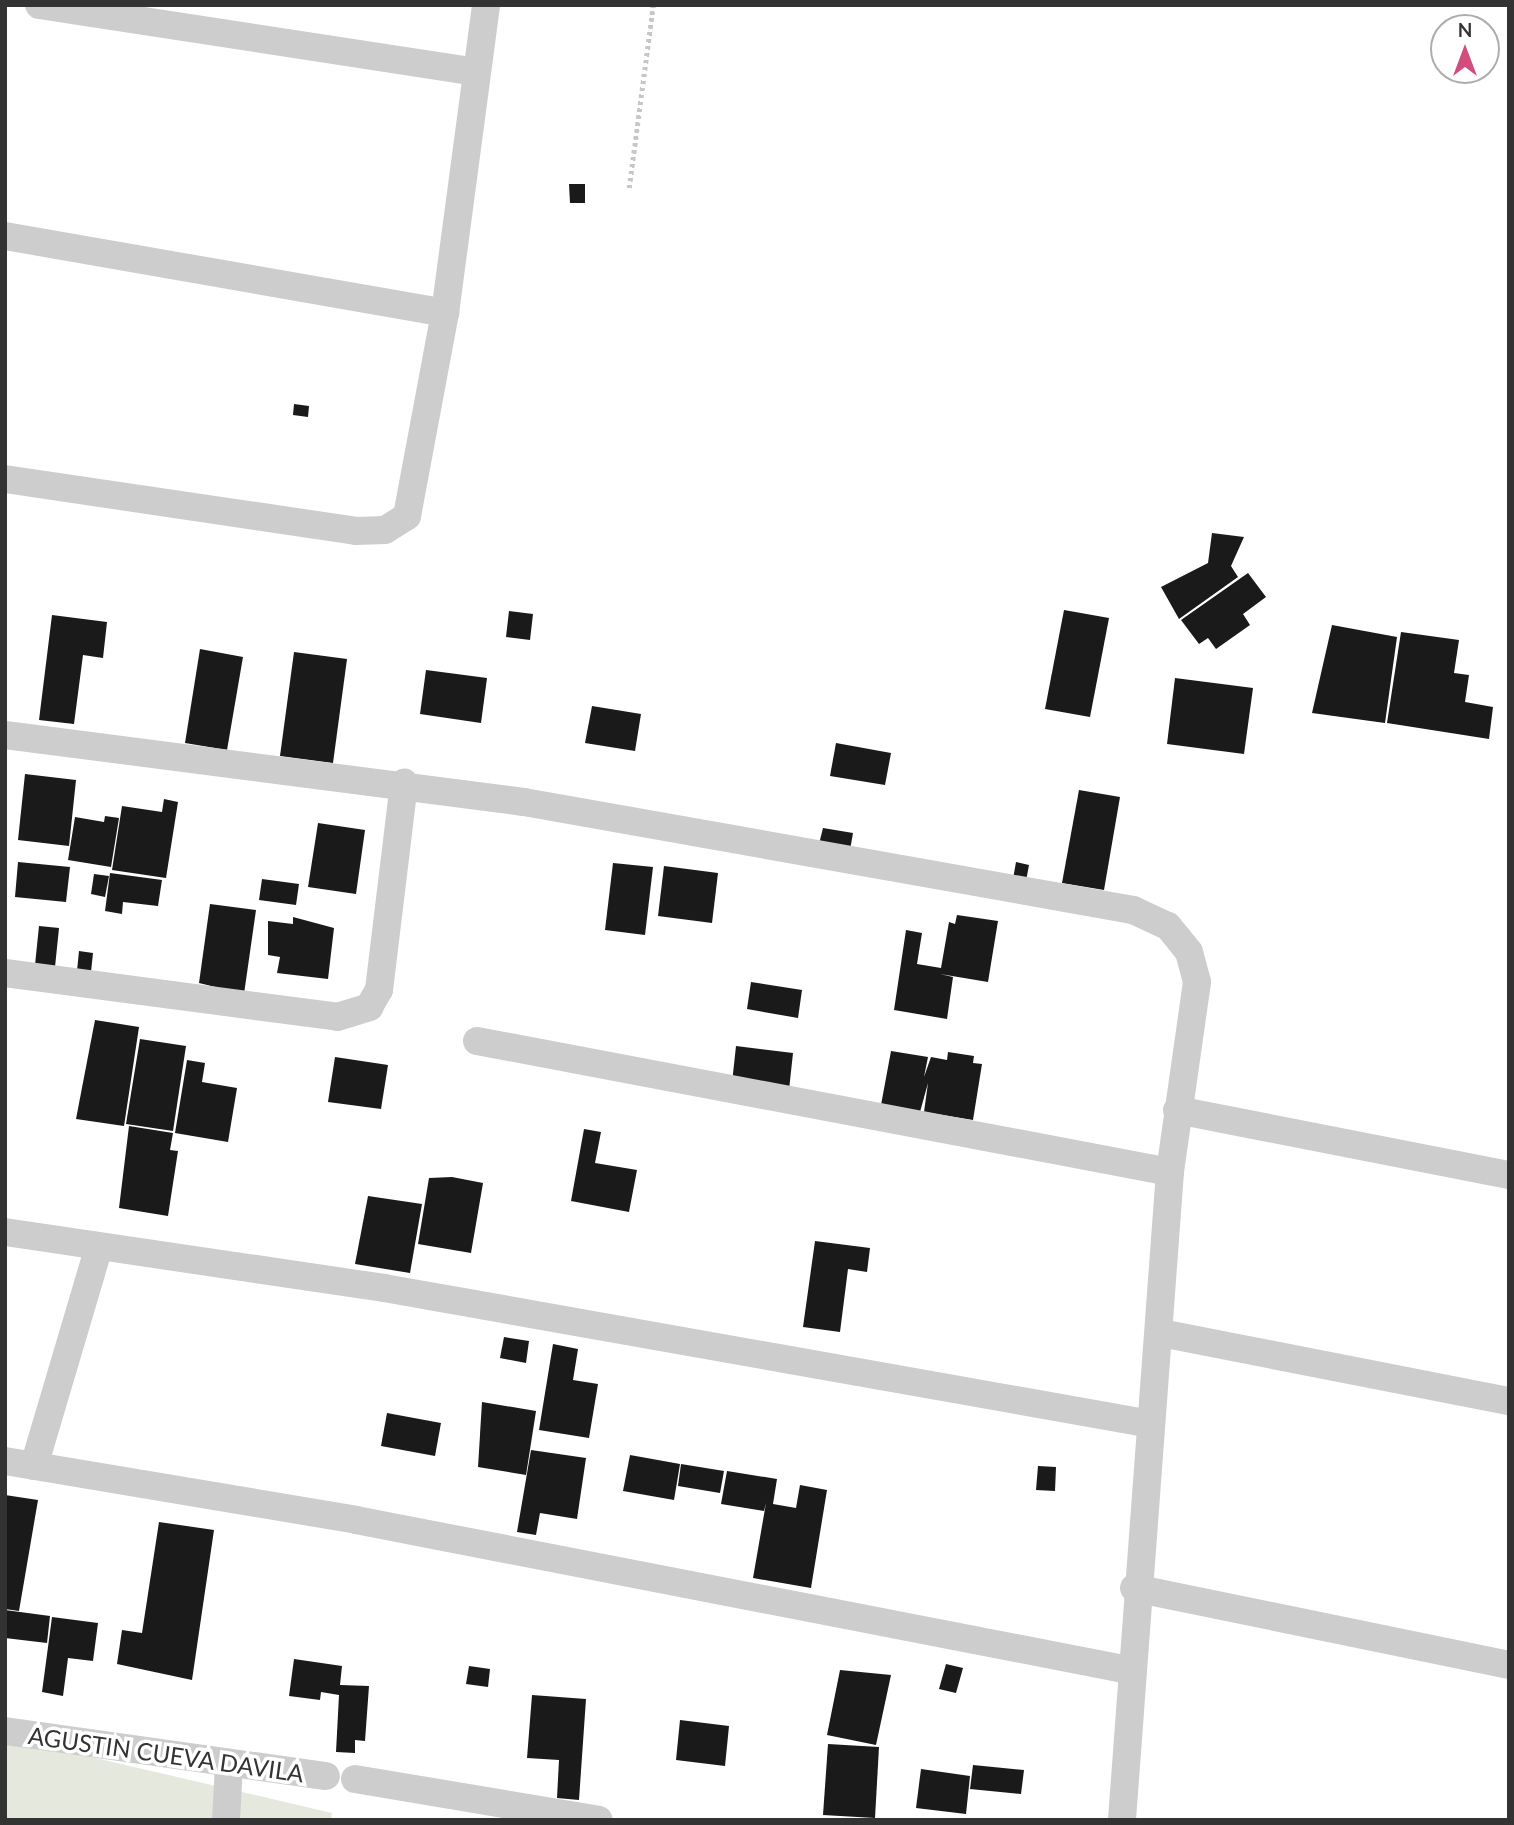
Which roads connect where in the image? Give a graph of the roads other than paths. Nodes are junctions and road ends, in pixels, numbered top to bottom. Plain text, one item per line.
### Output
1 (38, 5) edge
2 (486, 5) edge
3 (476, 72) junction
4 (5, 236) edge
5 (445, 313) junction
6 (5, 479) edge
7 (5, 735) edge
8 (404, 782) junction
9 (5, 973) edge
10 (477, 1041) dead end
11 (1177, 1110) junction
12 (1170, 1172) junction
13 (1509, 1175) edge
14 (5, 1232) edge
15 (99, 1246) junction
16 (1161, 1333) junction
17 (1509, 1401) edge
18 (1151, 1424) junction
19 (5, 1461) edge
20 (34, 1466) junction
21 (1135, 1588) junction
22 (1509, 1665) edge
23 (1129, 1670) junction
24 (5, 1731) edge
25 (229, 1765) junction
26 (326, 1776) dead end
27 (355, 1779) dead end
28 (465, 1809) edge
29 (226, 1820) edge
30 (600, 1820) edge
31 (1122, 1820) edge

1 - 3 street
2 - 3 street
3 - 5 street
4 - 5 street
5 - 6 street
7 - 8 street
8 - 9 street
8 - 11 street
10 - 12 street
11 - 12 street
11 - 13 street
12 - 16 street
14 - 15 street
15 - 18 street
15 - 20 street
16 - 17 street
16 - 18 street
18 - 21 street
19 - 20 street
20 - 23 street
21 - 22 street
21 - 23 street
23 - 31 street
24 - 25 street, AGUSTIN CUEVA DAVILA
25 - 26 street, AGUSTIN CUEVA DAVILA
25 - 29 street
27 - 28 street
28 - 30 street

